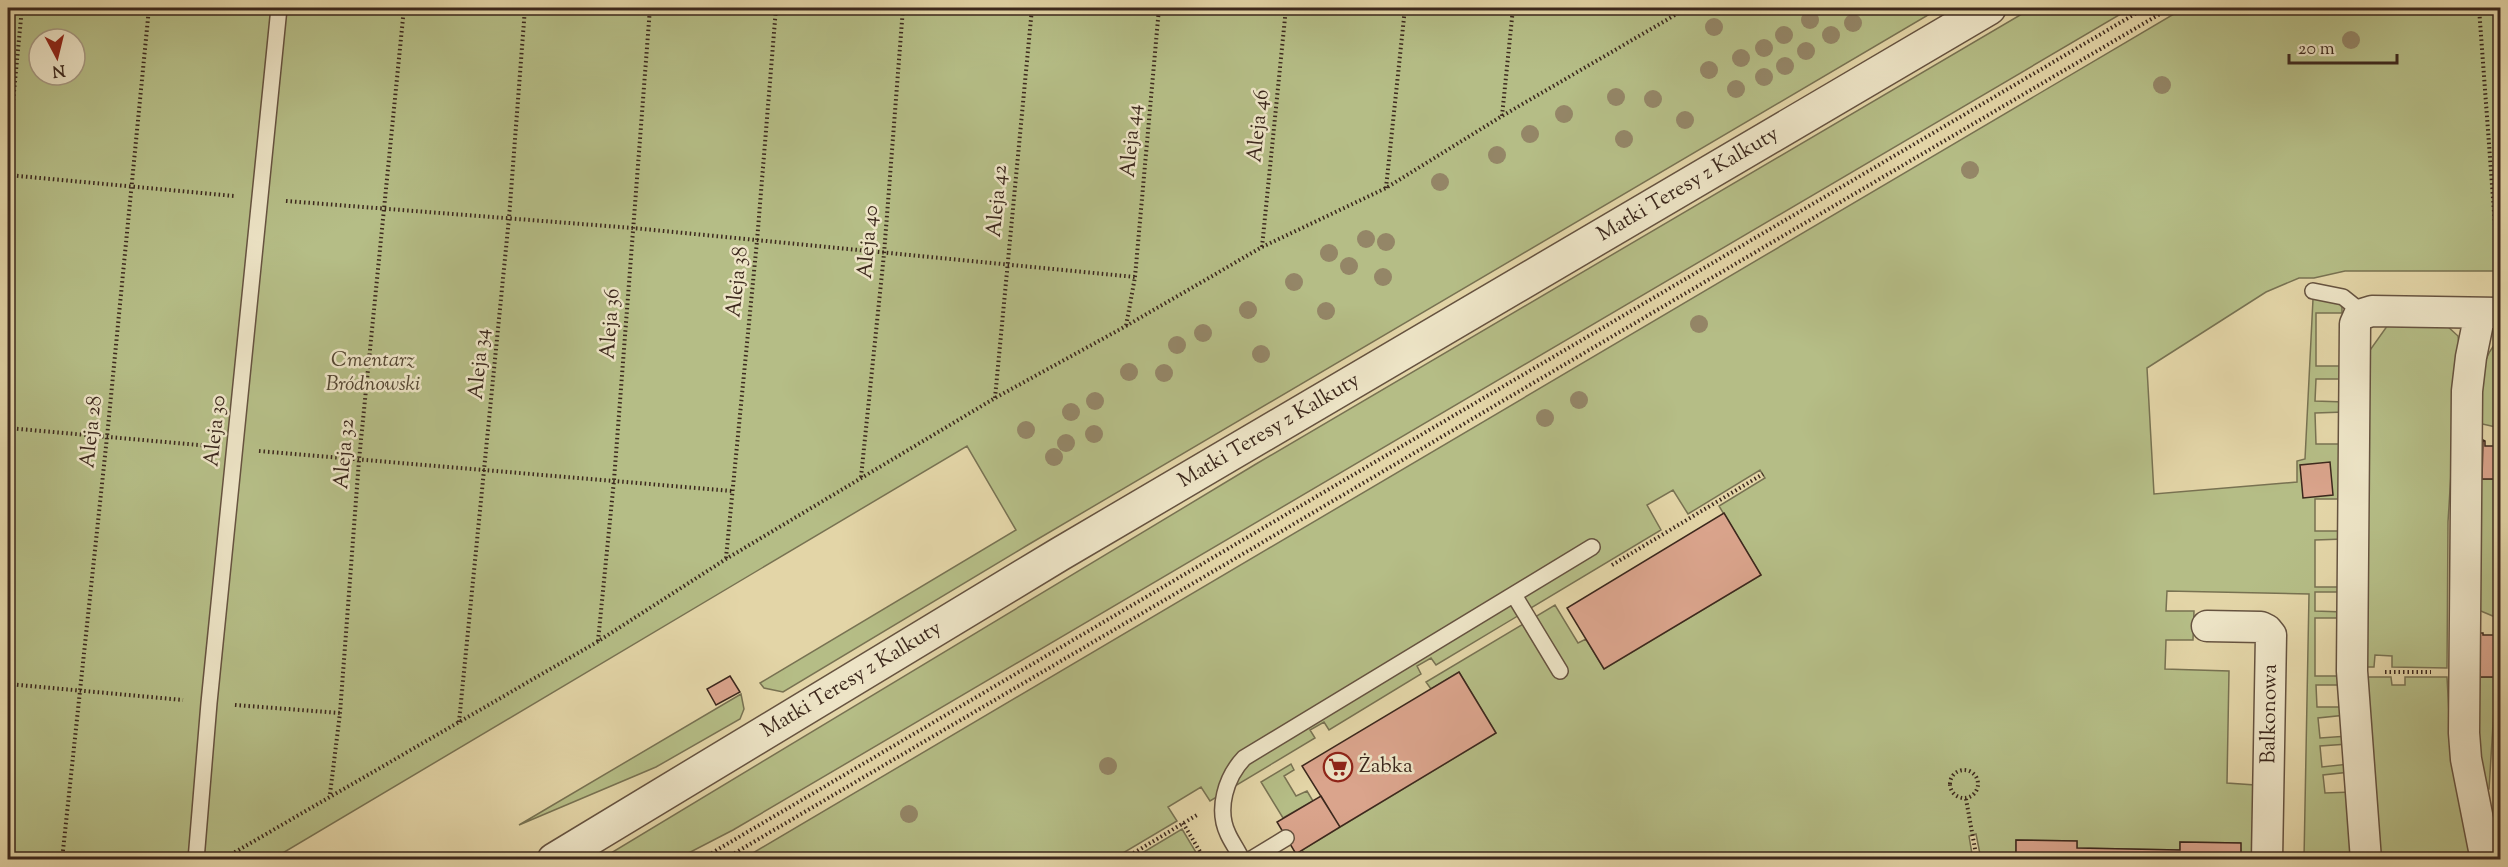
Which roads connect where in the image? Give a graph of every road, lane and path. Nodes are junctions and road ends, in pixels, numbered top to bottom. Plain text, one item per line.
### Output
1 (22, 8) edge
2 (149, 8) edge
3 (279, 8) edge
4 (404, 8) edge
5 (525, 8) edge
6 (650, 8) edge
7 (776, 8) edge
8 (903, 8) edge
9 (1032, 8) edge
10 (1159, 8) edge
11 (1286, 8) edge
12 (1405, 8) edge
13 (1513, 8) edge
14 (1632, 8) edge
15 (1687, 8) edge
16 (1989, 8) edge
17 (2145, 8) edge
18 (2170, 8) edge
19 (2479, 8) edge
20 (1677, 12) junction
21 (1502, 116) junction
22 (8, 154) edge
23 (8, 175) edge
24 (130, 186) junction
25 (1386, 188) junction
26 (259, 199) junction
27 (384, 209) junction
28 (509, 218) junction
29 (633, 228) junction
30 (757, 241) junction
31 (1262, 247) junction
32 (884, 254) junction
33 (1007, 265) junction
34 (1135, 278) junction
35 (2313, 291) dead end
36 (2363, 313) junction
37 (2493, 313) edge
38 (1126, 326) junction
39 (995, 398) junction
40 (8, 428) edge
41 (107, 437) junction
42 (235, 449) junction
43 (359, 460) junction
44 (485, 470) junction
45 (861, 478) junction
46 (614, 480) junction
47 (732, 491) junction
48 (1592, 547) dead end
49 (726, 559) junction
50 (1514, 595) junction
51 (2207, 626) dead end
52 (597, 642) junction
53 (1560, 671) dead end
54 (2352, 671) junction
55 (2465, 673) junction
56 (8, 684) edge
57 (80, 691) junction
58 (209, 703) junction
59 (340, 713) junction
60 (459, 723) junction
61 (330, 795) junction
62 (1966, 799) junction
63 (1183, 823) dead end
64 (1286, 838) dead end
65 (2490, 847) edge
66 (62, 860) edge
67 (196, 860) edge
68 (222, 860) edge
69 (554, 860) edge
70 (700, 860) edge
71 (723, 860) edge
72 (1205, 860) edge
73 (1242, 860) edge
74 (1250, 860) edge
75 (1977, 860) edge
76 (2267, 860) edge
77 (2366, 860) edge

1 - 22 path
2 - 24 path, Aleja 28
3 - 26 lane, Aleja 30
4 - 27 path, Aleja 32
5 - 28 path, Aleja 34
6 - 29 path, Aleja 36
7 - 30 path, Aleja 38
8 - 32 path, Aleja 40
9 - 33 path, Aleja 42
10 - 34 path, Aleja 44
11 - 31 path, Aleja 46
12 - 25 path
13 - 21 path
14 - 20 path
15 - 20 path
16 - 69 street, Matki Teresy z Kalkuty
17 - 70 path
18 - 71 path
19 - 37 path
20 - 21 path
21 - 25 path
23 - 24 path
24 - 26 path
24 - 41 path, Aleja 28
25 - 31 path
26 - 27 path
26 - 42 lane, Aleja 30
27 - 28 path
27 - 43 path, Aleja 32
28 - 29 path
28 - 44 path, Aleja 34
29 - 30 path
29 - 46 path, Aleja 36
30 - 32 path
30 - 47 path, Aleja 38
31 - 38 path
32 - 33 path
32 - 45 path, Aleja 40
33 - 34 path
33 - 39 path, Aleja 42
34 - 38 path, Aleja 44
35 - 36 lane
36 - 37 street
36 - 54 street
37 - 55 street
38 - 39 path
39 - 45 path
40 - 41 path
41 - 42 path
41 - 57 path, Aleja 28
42 - 43 path
42 - 58 lane, Aleja 30
43 - 44 path
43 - 59 path, Aleja 32
44 - 46 path
44 - 60 path, Aleja 34
45 - 49 path
46 - 47 path
46 - 52 path, Aleja 36
47 - 49 path, Aleja 38
48 - 50 lane
49 - 52 path
50 - 53 lane
50 - 73 lane
51 - 76 street, Balkonowa
52 - 60 path
54 - 55 path
54 - 77 street
55 - 65 street
56 - 57 path
57 - 58 path
57 - 66 path, Aleja 28
58 - 59 path
58 - 67 lane, Aleja 30
59 - 61 path, Aleja 32
60 - 61 path
61 - 68 path
62 - 62 path
62 - 75 path
63 - 72 path
64 - 74 lane

